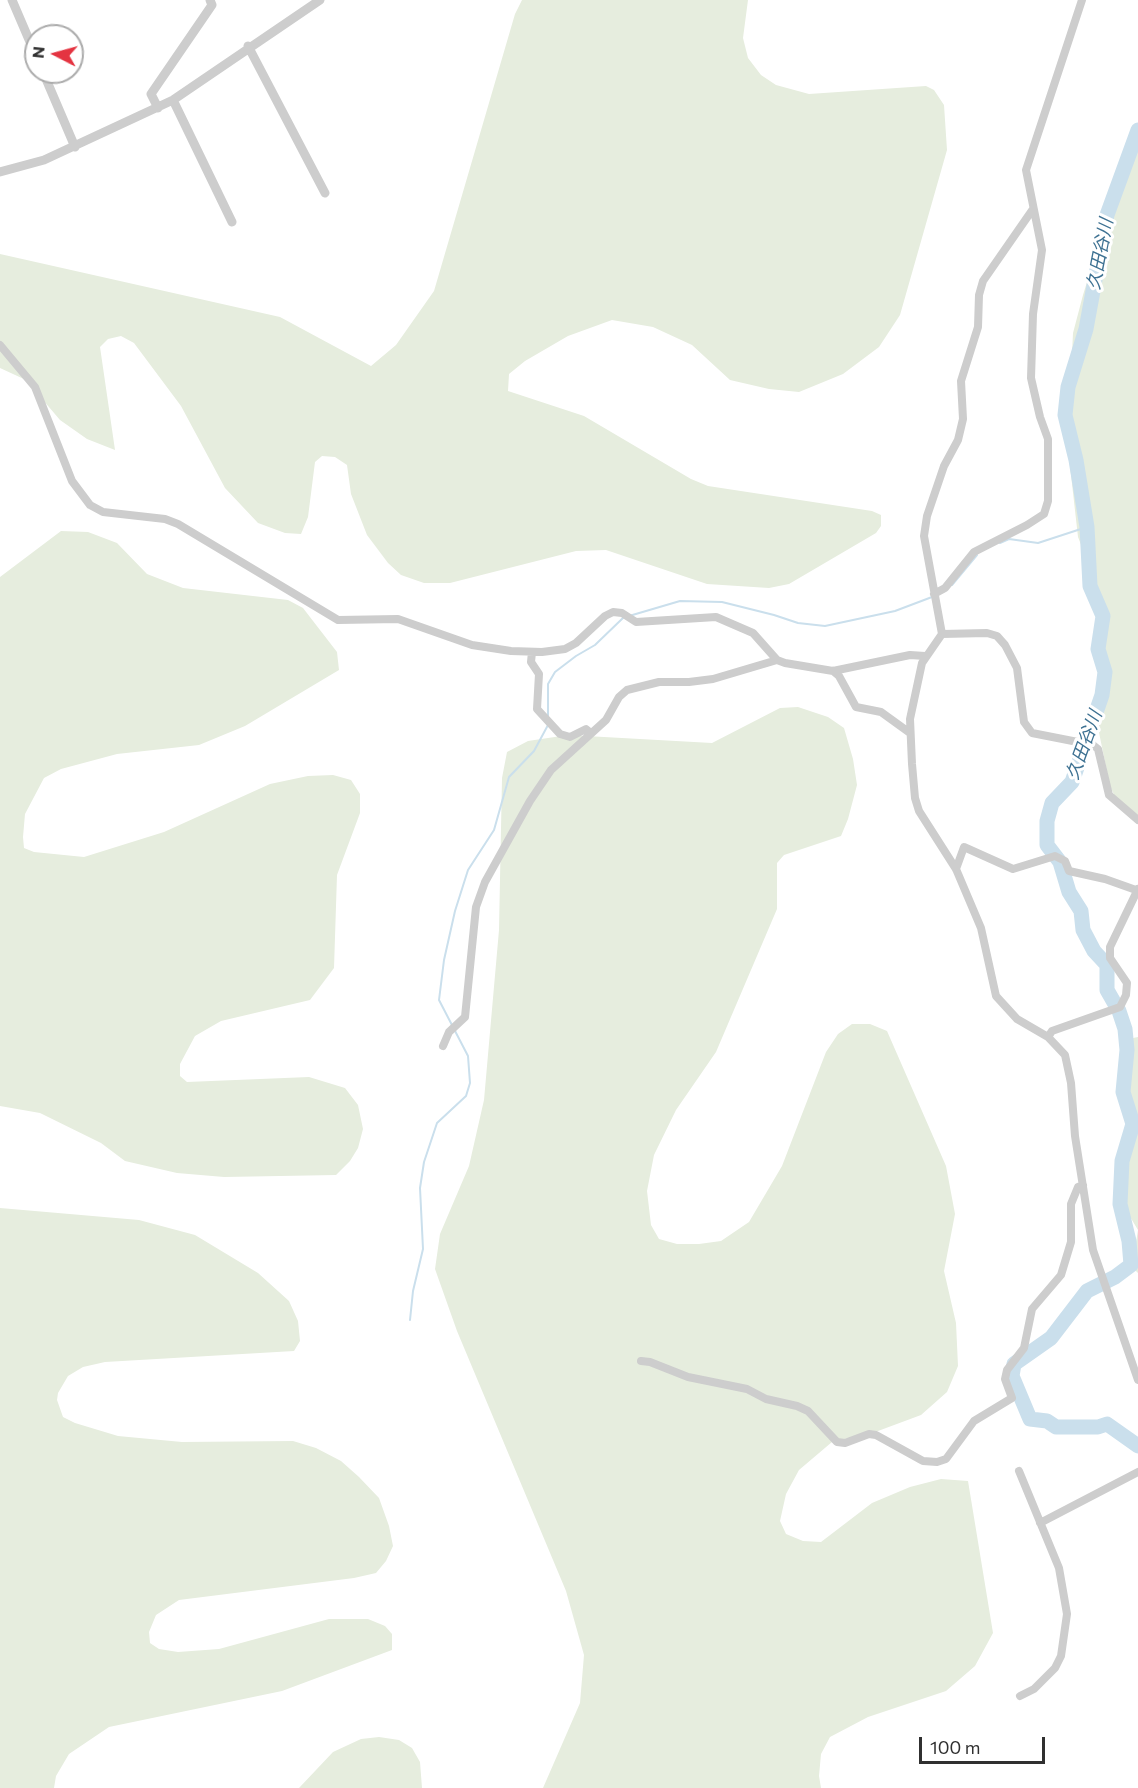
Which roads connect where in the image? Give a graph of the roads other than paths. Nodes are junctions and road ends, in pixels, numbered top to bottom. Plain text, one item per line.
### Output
1 (12, 0) edge
2 (210, 0) edge
3 (320, 0) edge
4 (1082, 0) edge
5 (24, 28) edge
6 (248, 46) junction
7 (48, 84) edge
8 (173, 100) junction
9 (158, 108) junction
10 (75, 147) junction
11 (0, 172) edge
12 (325, 193) dead end
13 (1033, 209) junction
14 (232, 222) dead end
15 (0, 345) edge
16 (934, 594) junction
17 (942, 634) junction
18 (532, 652) junction
19 (925, 656) junction
20 (777, 660) junction
21 (833, 671) junction
22 (591, 732) junction
23 (910, 733) junction
24 (1138, 820) edge
25 (956, 869) junction
26 (1137, 890) edge
27 (1048, 1037) junction
28 (442, 1046) dead end
29 (1083, 1185) junction
30 (641, 1361) dead end
31 (1138, 1380) edge
32 (1019, 1471) dead end
33 (1138, 1472) edge
34 (1040, 1523) junction
35 (1020, 1696) dead end

1 - 5 street
2 - 9 street
3 - 6 street
4 - 13 street
6 - 8 street
6 - 12 street
7 - 10 street
8 - 9 street
8 - 14 street
9 - 10 street
10 - 11 street
13 - 16 street
13 - 16 street
15 - 18 street
16 - 17 street
17 - 19 street
17 - 24 street
18 - 20 street
18 - 22 street
19 - 21 street
19 - 23 street
20 - 21 street
20 - 22 street
21 - 23 street
22 - 28 street
23 - 25 street
25 - 26 street
25 - 27 street
26 - 27 street
27 - 29 street
29 - 30 street
29 - 31 street
32 - 34 street
33 - 34 street
34 - 35 street

